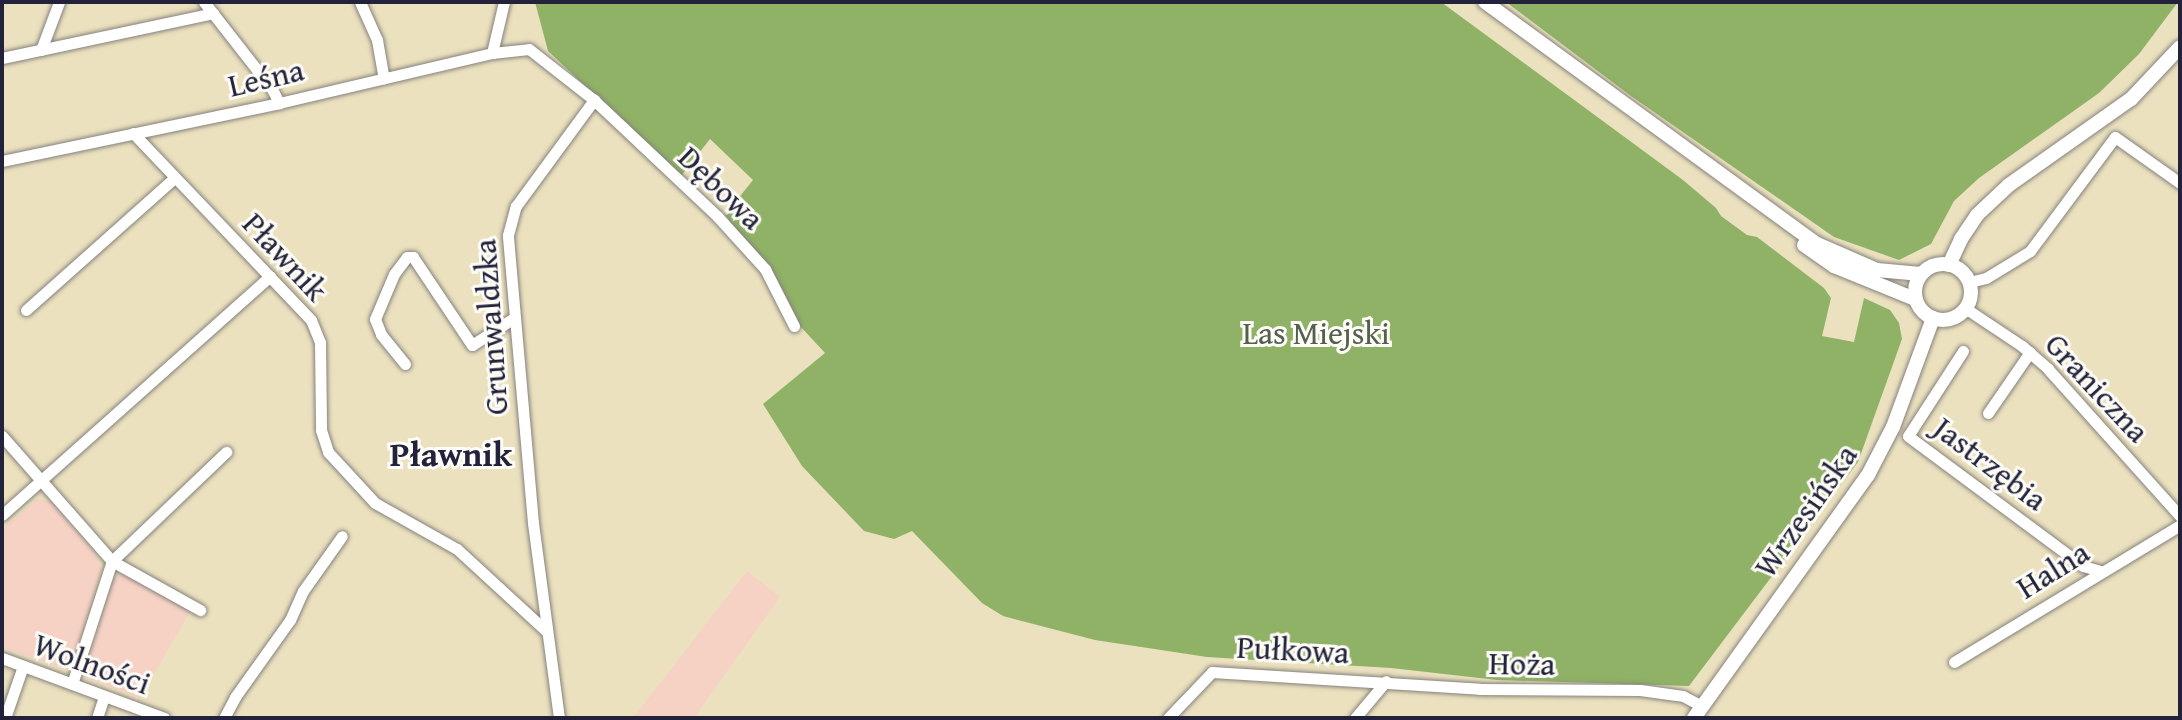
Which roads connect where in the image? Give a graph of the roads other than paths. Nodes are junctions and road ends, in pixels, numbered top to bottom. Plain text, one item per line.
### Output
1 (59, 2) edge
2 (204, 2) edge
3 (360, 2) edge
4 (504, 2) edge
5 (1485, 2) edge
6 (213, 13) junction
7 (2180, 47) edge
8 (41, 50) junction
9 (492, 53) junction
10 (540, 54) joint
11 (2, 58) edge
12 (384, 78) junction
13 (594, 100) junction
14 (279, 103) junction
15 (133, 133) junction
16 (2, 161) edge
17 (174, 178) junction
18 (2180, 183) edge
19 (1766, 209) junction
20 (1949, 265) junction
21 (1921, 274) junction
22 (270, 276) junction
23 (1969, 282) junction
24 (1915, 299) junction
25 (1965, 308) junction
26 (26, 310) dead end
27 (514, 318) junction
28 (1933, 318) junction
29 (794, 326) dead end
30 (1963, 351) dead end
31 (2030, 352) junction
32 (405, 364) dead end
33 (1988, 413) dead end
34 (2, 436) edge
35 (226, 452) dead end
36 (42, 479) junction
37 (2, 515) edge
38 (2180, 516) edge
39 (2180, 525) edge
40 (342, 536) dead end
41 (112, 561) junction
42 (2083, 566) junction
43 (2100, 571) junction
44 (2083, 581) junction
45 (200, 610) dead end
46 (545, 630) junction
47 (2, 658) edge
48 (1954, 662) dead end
49 (23, 666) junction
50 (1386, 681) junction
51 (72, 684) junction
52 (104, 696) junction
53 (1698, 712) edge
54 (5, 718) edge
55 (97, 718) edge
56 (164, 718) edge
57 (224, 718) edge
58 (559, 718) edge
59 (1168, 718) edge
60 (1355, 718) edge

1 - 8 street
2 - 6 street
3 - 12 street
4 - 9 street
5 - 19 main road
6 - 8 street
6 - 14 street
7 - 20 main road
8 - 11 street
9 - 10 street, Leśna
9 - 12 street, Leśna
10 - 13 street, Dębowa
12 - 14 street, Leśna
13 - 27 street, Grunwaldzka
13 - 29 street, Dębowa
14 - 15 street, Leśna
15 - 16 street, Leśna
15 - 17 street, Pławnik
17 - 22 street, Pławnik
17 - 26 street
18 - 23 street
19 - 21 main road
19 - 24 main road
20 - 21 main road
20 - 23 main road
21 - 24 main road
22 - 36 street
22 - 46 street, Pławnik
23 - 25 main road
24 - 28 main road
25 - 28 main road
25 - 31 street, Graniczna
27 - 32 street
27 - 46 street, Grunwaldzka
28 - 53 main road, Wrzesińska
30 - 42 street, Jastrzębia
31 - 33 street
31 - 38 street, Graniczna
34 - 36 street
35 - 41 street
36 - 37 street
36 - 41 street
39 - 43 street, Halna
40 - 57 street
41 - 45 street
41 - 51 street
42 - 43 street, Jastrzębia
42 - 44 street
43 - 44 street, Halna
44 - 48 street, Halna
46 - 58 street, Grunwaldzka
47 - 49 street, Wolności
49 - 51 street, Wolności
49 - 54 street
50 - 53 street, Hoża
50 - 59 street, Pułkowa
50 - 60 street
51 - 52 street, Wolności
52 - 55 street
52 - 56 street, Wolności

